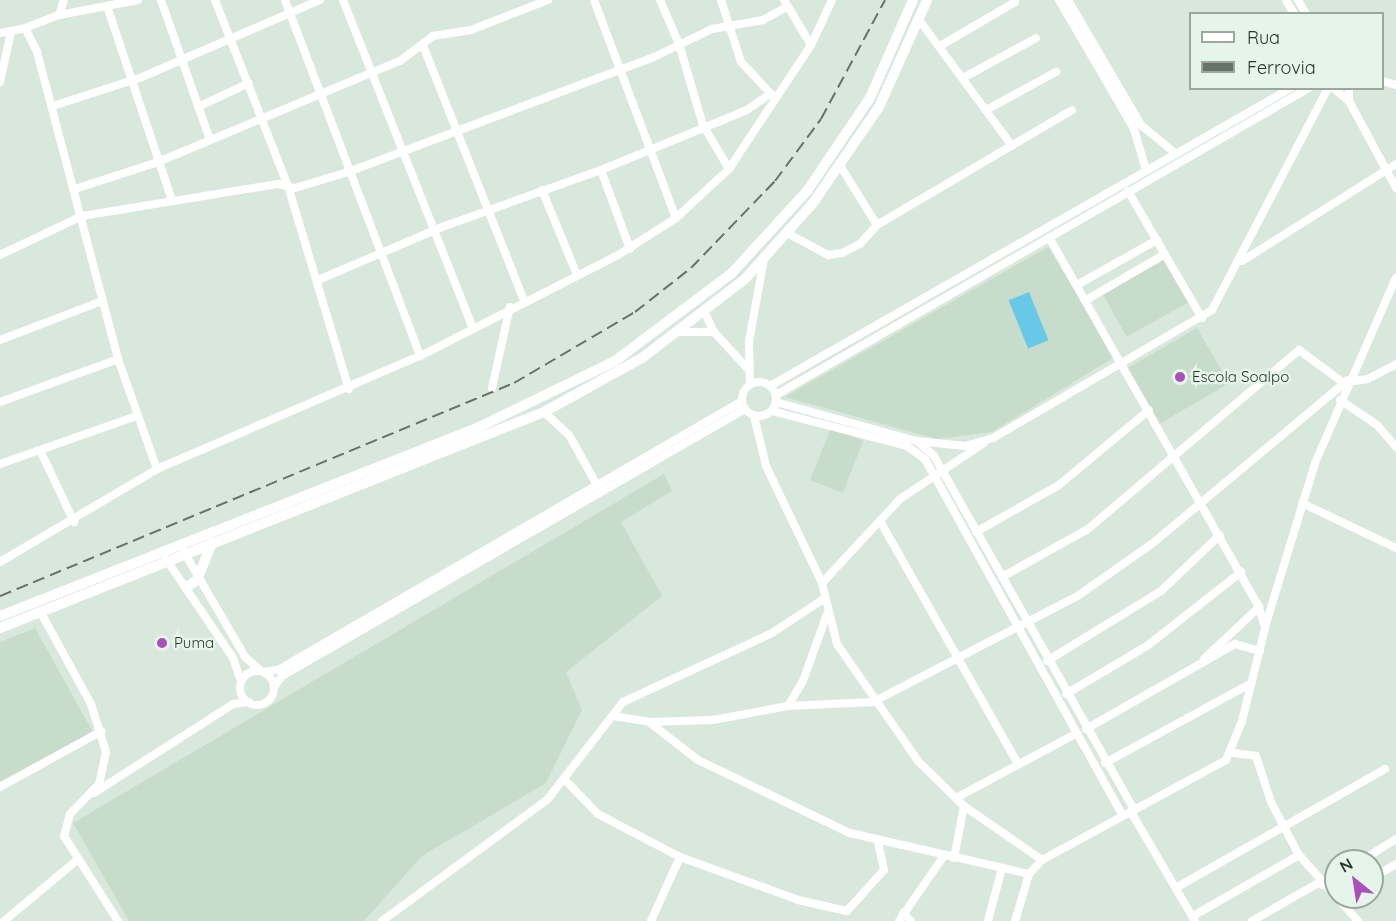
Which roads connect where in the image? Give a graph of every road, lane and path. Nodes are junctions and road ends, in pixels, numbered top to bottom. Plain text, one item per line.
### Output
1 (64, 0) edge
2 (138, 0) edge
3 (161, 0) edge
4 (215, 0) edge
5 (285, 0) edge
6 (320, 0) edge
7 (343, 0) edge
8 (548, 0) edge
9 (594, 0) edge
10 (660, 0) edge
11 (721, 0) edge
12 (832, 0) edge
13 (913, 0) edge
14 (927, 0) edge
15 (1059, 0) edge
16 (1068, 0) edge
17 (1015, 2) dead end
18 (785, 4) edge
19 (107, 6) junction
20 (288, 14) junction
21 (59, 15) junction
22 (920, 21) junction
23 (732, 24) junction
24 (25, 28) junction
25 (10, 32) junction
26 (0, 33) edge
27 (231, 38) junction
28 (1036, 38) dead end
29 (680, 44) junction
30 (811, 45) junction
31 (940, 46) junction
32 (424, 48) junction
33 (180, 62) junction
34 (621, 69) junction
35 (372, 71) junction
36 (1056, 72) dead end
37 (963, 78) junction
38 (0, 82) edge
39 (128, 82) junction
40 (249, 83) junction
41 (1112, 84) junction
42 (1287, 90) edge
43 (1305, 90) edge
44 (1327, 90) edge
45 (1336, 90) edge
46 (1349, 90) edge
47 (320, 93) junction
48 (773, 97) junction
49 (1349, 100) junction
50 (53, 106) junction
51 (198, 107) junction
52 (986, 110) junction
53 (1072, 110) dead end
54 (263, 117) junction
55 (703, 125) junction
56 (457, 130) junction
57 (209, 137) junction
58 (1012, 146) junction
59 (652, 147) junction
60 (401, 153) junction
61 (1175, 153) junction
62 (158, 162) junction
63 (1396, 164) edge
64 (841, 167) junction
65 (1387, 169) junction
66 (601, 170) junction
67 (729, 170) junction
68 (1146, 170) junction
69 (348, 172) junction
70 (288, 186) junction
71 (1396, 188) edge
72 (75, 189) junction
73 (542, 190) junction
74 (1128, 191) junction
75 (172, 200) junction
76 (490, 209) junction
77 (82, 216) junction
78 (676, 218) junction
79 (877, 225) junction
80 (433, 231) junction
81 (787, 233) junction
82 (1049, 237) junction
83 (1157, 240) junction
84 (630, 249) junction
85 (377, 252) junction
86 (1164, 254) junction
87 (0, 255) edge
88 (764, 259) junction
89 (1240, 262) junction
90 (577, 275) junction
91 (1396, 278) edge
92 (745, 279) junction
93 (318, 280) junction
94 (1077, 285) junction
95 (755, 295) junction
96 (524, 300) junction
97 (1086, 300) junction
98 (102, 301) junction
99 (510, 307) junction
100 (705, 313) junction
101 (1202, 318) junction
102 (473, 328) junction
103 (680, 332) junction
104 (714, 332) junction
105 (0, 340) edge
106 (420, 356) junction
107 (118, 359) junction
108 (1123, 363) junction
109 (1396, 364) edge
110 (747, 368) junction
111 (1346, 382) junction
112 (750, 384) junction
113 (770, 386) junction
114 (492, 388) dead end
115 (349, 389) junction
116 (776, 398) junction
117 (1340, 400) junction
118 (0, 402) edge
119 (743, 405) junction
120 (772, 411) junction
121 (1149, 411) junction
122 (544, 412) junction
123 (136, 416) junction
124 (754, 416) junction
125 (993, 438) junction
126 (917, 441) junction
127 (1396, 447) edge
128 (40, 450) junction
129 (1176, 456) junction
130 (0, 464) edge
131 (157, 470) junction
132 (937, 471) junction
133 (597, 485) junction
134 (1200, 501) junction
135 (1302, 503) junction
136 (962, 516) junction
137 (880, 521) junction
138 (74, 522) junction
139 (976, 532) junction
140 (1220, 535) junction
141 (212, 543) junction
142 (982, 544) junction
143 (1396, 547) edge
144 (975, 548) junction
145 (182, 550) junction
146 (165, 557) junction
147 (992, 560) junction
148 (0, 562) edge
149 (984, 564) junction
150 (1241, 572) junction
151 (199, 576) junction
152 (1002, 577) junction
153 (822, 583) junction
154 (187, 587) junction
155 (1009, 590) junction
156 (1001, 595) junction
157 (825, 598) junction
158 (1017, 605) junction
159 (1259, 607) junction
160 (1009, 610) junction
161 (41, 613) junction
162 (827, 614) junction
163 (0, 616) edge
164 (1027, 623) junction
165 (0, 628) edge
166 (1019, 628) junction
167 (1265, 628) junction
168 (1033, 635) junction
169 (1026, 639) junction
170 (1260, 651) junction
171 (1204, 659) junction
172 (956, 661) junction
173 (1047, 661) junction
174 (262, 672) junction
175 (1053, 681) junction
176 (1251, 683) junction
177 (241, 685) junction
178 (274, 687) junction
179 (1066, 694) junction
180 (249, 702) junction
181 (873, 702) junction
182 (233, 704) junction
183 (788, 706) junction
184 (1071, 712) junction
185 (613, 716) junction
186 (649, 722) junction
187 (1086, 729) junction
188 (102, 731) junction
189 (1077, 733) junction
190 (1094, 744) junction
191 (1086, 749) junction
192 (1233, 753) junction
193 (1105, 763) junction
194 (1018, 764) junction
195 (1384, 769) dead end
196 (1114, 778) junction
197 (565, 780) junction
198 (1105, 783) junction
199 (0, 787) edge
200 (85, 798) junction
201 (956, 798) junction
202 (964, 806) junction
203 (1129, 813) junction
204 (1284, 828) junction
205 (1396, 839) edge
206 (878, 841) junction
207 (1380, 849) edge
208 (1299, 855) junction
209 (680, 857) junction
210 (943, 857) junction
211 (954, 858) junction
212 (77, 860) junction
213 (1042, 860) junction
214 (1002, 868) junction
215 (1029, 874) junction
216 (1324, 883) edge
217 (1321, 884) junction
218 (1179, 886) junction
219 (1324, 887) edge
220 (1347, 909) edge
221 (901, 917) edge
222 (1194, 918) edge
223 (4, 921) edge
224 (118, 921) edge
225 (382, 921) edge
226 (651, 921) edge
227 (911, 921) edge
228 (988, 921) edge
229 (1015, 921) edge
230 (1252, 921) edge
231 (1358, 921) edge

1 - 21 street
2 - 19 street
3 - 33 street
4 - 27 street
5 - 20 street
6 - 20 street
7 - 35 street
8 - 32 street
9 - 34 street
10 - 29 street
11 - 23 street
12 - 30 street
13 - 145 highway
14 - 22 highway
15 - 41 street
16 - 41 street
17 - 31 street
18 - 23 street
18 - 30 street
19 - 21 street
19 - 39 street
20 - 27 street
20 - 47 street
21 - 24 street
22 - 31 street
22 - 64 highway
23 - 29 street
23 - 48 street
24 - 25 street
24 - 50 street
25 - 26 street
25 - 38 street
27 - 33 street
27 - 40 street
28 - 37 street
29 - 34 street
29 - 55 street
30 - 48 street
31 - 37 street
32 - 35 street
32 - 56 street
33 - 39 street
33 - 51 street
34 - 56 street
34 - 59 street
35 - 47 street
35 - 60 street
36 - 52 street
37 - 52 street
39 - 50 street
39 - 62 street
40 - 51 street
40 - 54 street
41 - 61 street
41 - 68 street
42 - 61 street
43 - 74 street
44 - 89 street
45 - 49 street
46 - 49 street
47 - 54 street
47 - 69 street
48 - 55 street
48 - 67 street
49 - 65 street
50 - 72 street
51 - 57 street
52 - 58 street
53 - 58 street
54 - 57 street
54 - 70 street
55 - 59 street
55 - 67 street
56 - 60 street
56 - 76 street
57 - 62 street
58 - 79 street
59 - 66 street
59 - 78 street
60 - 69 street
60 - 80 street
61 - 68 street
62 - 72 street
62 - 75 street
63 - 65 street
64 - 79 street
64 - 81 highway
65 - 71 street
65 - 89 street
66 - 73 street
66 - 84 street
67 - 78 street
68 - 113 street
69 - 70 street
69 - 85 street
70 - 75 street
70 - 93 street
72 - 77 street
73 - 76 street
73 - 90 street
74 - 82 street
74 - 83 street
75 - 77 street
76 - 80 street
76 - 96 street
77 - 87 street
77 - 98 street
78 - 84 street
79 - 81 street
80 - 85 street
80 - 102 street
81 - 88 highway
82 - 94 street
82 - 116 street
83 - 86 street
83 - 94 street
84 - 90 street
85 - 93 street
85 - 106 street
86 - 97 street
86 - 101 street
88 - 92 highway
88 - 95 street
89 - 101 street
90 - 96 street
91 - 111 street
92 - 95 street
92 - 100 highway
93 - 115 street
94 - 97 street
95 - 110 street
96 - 99 street
97 - 108 street
98 - 105 street
98 - 107 street
99 - 102 street
99 - 114 street
100 - 103 highway
100 - 104 street
101 - 108 street
102 - 106 street
103 - 104 street
103 - 122 highway
104 - 110 street
106 - 115 street
107 - 118 street
107 - 123 street
108 - 121 street
108 - 125 street
109 - 111 street
110 - 112 street
111 - 117 street
111 - 129 street
111 - 134 street
112 - 113 street
112 - 119 street
113 - 116 street
115 - 131 street
116 - 120 street
116 - 126 street
117 - 127 street
117 - 135 street
119 - 124 street
119 - 133 street
119 - 178 street
120 - 124 street
120 - 132 street
121 - 129 street
121 - 139 street
122 - 133 street
122 - 141 highway
123 - 128 street
123 - 131 street
124 - 153 street
125 - 126 street
125 - 132 street
126 - 132 street
128 - 130 street
128 - 138 street
129 - 134 street
129 - 152 street
131 - 138 street
132 - 136 street
132 - 137 street
133 - 174 street
134 - 140 street
134 - 164 street
135 - 143 street
135 - 167 street
136 - 139 street
136 - 144 street
137 - 153 street
137 - 172 street
138 - 148 street
139 - 142 street
140 - 150 street
140 - 173 street
141 - 145 highway
141 - 151 highway
142 - 144 street
142 - 147 street
144 - 149 street
145 - 146 highway
145 - 151 street
146 - 154 street
146 - 161 highway
146 - 163 highway
147 - 149 street
147 - 152 street
149 - 156 street
150 - 159 street
150 - 179 street
151 - 154 highway
151 - 174 street
152 - 155 street
153 - 157 street
154 - 177 street
155 - 156 street
155 - 158 street
156 - 160 street
157 - 162 street
157 - 185 street
158 - 160 street
158 - 164 street
159 - 167 street
159 - 171 street
160 - 166 street
161 - 165 highway
161 - 188 street
162 - 181 street
162 - 183 street
164 - 166 street
164 - 168 street
166 - 169 street
166 - 172 street
167 - 170 street
168 - 169 street
168 - 173 street
169 - 175 street
170 - 171 street
170 - 176 street
171 - 187 street
172 - 181 street
172 - 194 street
173 - 175 street
174 - 177 street
174 - 178 street
175 - 179 street
175 - 184 street
176 - 192 street
176 - 193 street
177 - 180 street
177 - 182 street
178 - 180 street
179 - 184 street
180 - 182 street
181 - 183 street
181 - 201 street
182 - 200 street
183 - 186 street
184 - 187 street
184 - 189 street
185 - 186 street
185 - 197 street
186 - 206 street
187 - 190 street
188 - 199 street
188 - 200 street
189 - 191 street
189 - 194 street
190 - 191 street
190 - 193 street
191 - 198 street
192 - 203 street
192 - 204 street
193 - 196 street
194 - 201 street
195 - 204 street
196 - 198 street
196 - 203 street
197 - 209 street
197 - 225 street
198 - 203 street
200 - 212 street
201 - 202 street
202 - 211 street
202 - 213 street
203 - 213 street
203 - 218 street
204 - 208 street
204 - 218 street
205 - 207 street
206 - 209 street
206 - 210 street
208 - 217 street
208 - 222 street
209 - 226 street
210 - 211 street
210 - 221 street
211 - 214 street
212 - 223 street
212 - 224 street
213 - 215 street
214 - 215 street
214 - 228 street
215 - 229 street
216 - 217 street
217 - 219 street
217 - 230 street
218 - 222 street
220 - 231 street
221 - 227 street

